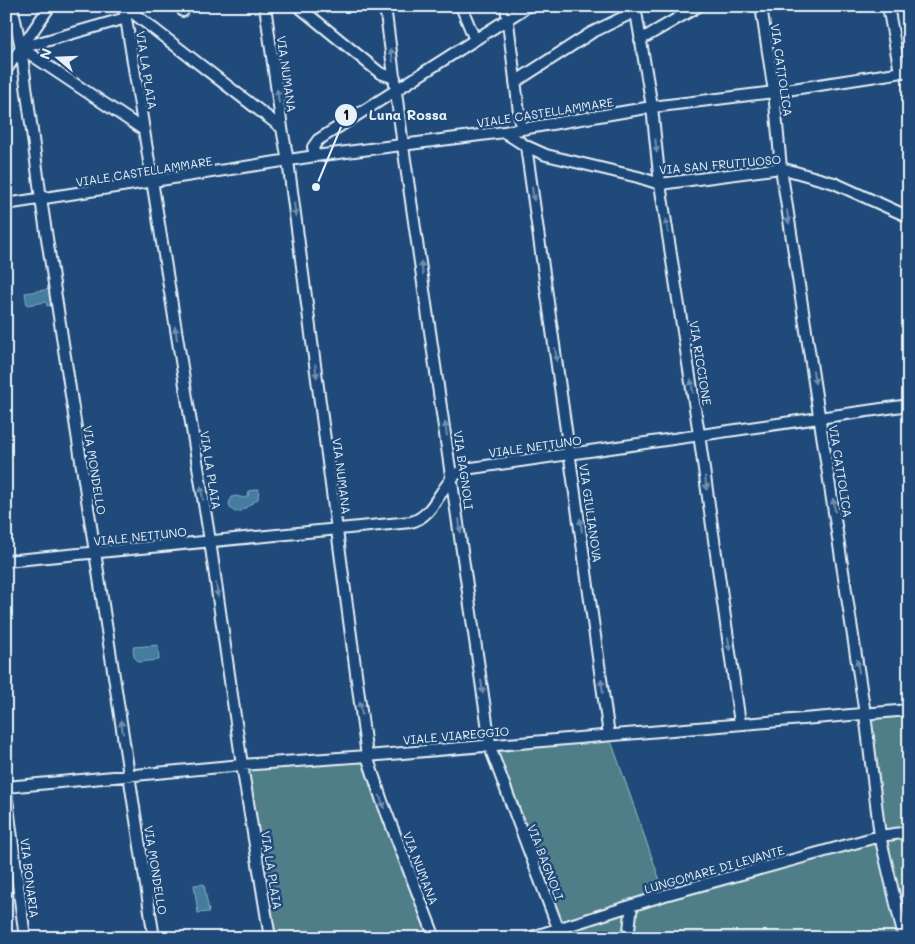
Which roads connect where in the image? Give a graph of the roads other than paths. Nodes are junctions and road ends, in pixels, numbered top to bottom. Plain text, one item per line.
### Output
1 (12, 6) edge
2 (50, 6) edge
3 (265, 6) edge
4 (298, 6) edge
5 (385, 6) edge
6 (461, 6) edge
7 (506, 6) edge
8 (528, 6) edge
9 (699, 6) edge
10 (761, 6) edge
11 (886, 8) edge
12 (125, 9) edge
13 (636, 9) edge
14 (507, 20) junction
15 (475, 40) junction
16 (640, 40) junction
17 (21, 48) junction
18 (6, 70) edge
19 (905, 72) edge
20 (395, 78) junction
21 (515, 82) junction
22 (397, 90) junction
23 (774, 92) junction
24 (652, 107) junction
25 (282, 128) junction
26 (521, 129) junction
27 (144, 130) junction
28 (504, 132) junction
29 (403, 146) junction
30 (526, 146) junction
31 (315, 156) junction
32 (288, 162) junction
33 (781, 168) junction
34 (152, 181) junction
35 (660, 184) junction
36 (41, 199) junction
37 (6, 204) edge
38 (909, 216) edge
39 (909, 405) edge
40 (820, 418) junction
41 (699, 434) junction
42 (571, 454) junction
43 (453, 477) junction
44 (336, 530) junction
45 (210, 541) junction
46 (95, 553) junction
47 (6, 561) edge
48 (909, 710) edge
49 (865, 714) junction
50 (740, 723) junction
51 (609, 735) junction
52 (490, 745) junction
53 (367, 756) junction
54 (242, 765) junction
55 (129, 776) junction
56 (6, 787) edge
57 (6, 792) edge
58 (909, 832) edge
59 (880, 836) junction
60 (632, 905) junction
61 (558, 928) junction
62 (25, 938) edge
63 (154, 938) edge
64 (270, 938) edge
65 (435, 938) edge
66 (529, 938) edge
67 (628, 938) edge
68 (904, 938) edge

1 - 17 street, VIA MONDELLO
2 - 17 street
25 -> 3 street, VIA NUMANA
4 - 20 street
20 -> 5 street, VIA BAGNOLI
6 - 15 street
7 - 14 street
8 - 14 street
9 - 16 street
10 - 23 street, VIA CATTOLICA
11 - 19 street
12 - 17 street
12 - 25 street
12 - 27 street, VIA LA PLAIA
13 - 16 street, VIA RICCIONE
13 - 21 street
14 - 15 street
14 - 21 street
15 - 22 street
16 - 24 street, VIA RICCIONE
17 - 18 street
17 - 27 street
17 - 36 street, VIA MONDELLO
19 - 23 street, VIALE CASTELLAMMARE
20 - 22 street, VIA BAGNOLI
21 - 26 street
22 - 29 street, VIA BAGNOLI
22 - 31 street
23 - 24 street, VIALE CASTELLAMMARE
23 - 33 street, VIA CATTOLICA
24 - 26 street, VIALE CASTELLAMMARE
24 -> 35 street, VIA RICCIONE
25 - 32 street, VIA NUMANA
26 - 28 street, VIALE CASTELLAMMARE
27 - 34 street, VIA LA PLAIA
28 - 29 street, VIALE CASTELLAMMARE
28 - 30 street, VIA SAN FRUTTUOSO
29 - 31 street, VIALE CASTELLAMMARE
43 -> 29 street, VIA BAGNOLI
30 - 35 street, VIA SAN FRUTTUOSO
30 -> 42 street, VIA GIULIANOVA
31 - 32 street, VIALE CASTELLAMMARE
32 - 34 street, VIALE CASTELLAMMARE
32 -> 44 street, VIA NUMANA
33 - 35 street, VIA SAN FRUTTUOSO
33 - 38 street, VIA SAN FRUTTUOSO
33 -> 40 street, VIA CATTOLICA
34 - 36 street, VIALE CASTELLAMMARE
45 -> 34 street, VIA LA PLAIA
41 -> 35 street, VIA RICCIONE
36 - 37 street, VIALE CASTELLAMMARE
36 - 46 street, VIA MONDELLO
39 - 40 street, VIALE NETTUNO
40 - 41 street, VIALE NETTUNO
49 -> 40 street, VIA CATTOLICA
41 - 42 street, VIALE NETTUNO
41 -> 50 street, VIA RICCIONE
42 - 43 street, VIALE NETTUNO
51 -> 42 street, VIA GIULIANOVA
43 - 44 street, VIALE NETTUNO
43 -> 52 street, VIA BAGNOLI
44 - 45 street, VIALE NETTUNO
53 -> 44 street, VIA NUMANA
45 - 46 street, VIALE NETTUNO
45 -> 54 street, VIA LA PLAIA
46 - 47 street, VIALE NETTUNO
55 -> 46 street, VIA MONDELLO
48 - 49 street, VIALE VIAREGGIO
49 - 50 street, VIALE VIAREGGIO
49 - 59 street, VIA CATTOLICA
50 - 51 street, VIALE VIAREGGIO
51 - 52 street, VIALE VIAREGGIO
52 - 53 street, VIALE VIAREGGIO
52 - 61 street, VIA BAGNOLI
53 - 54 street, VIALE VIAREGGIO
53 -> 65 street, VIA NUMANA
54 - 55 street, VIALE VIAREGGIO
54 - 64 street, VIA LA PLAIA
55 - 56 street, VIALE VIAREGGIO
55 - 63 street, VIA MONDELLO
57 - 62 street, VIA BONARIA
58 - 59 street, LUNGOMARE DI LEVANTE
59 - 60 street, LUNGOMARE DI LEVANTE
59 - 68 street, VIA CATTOLICA
60 - 61 street, LUNGOMARE DI LEVANTE
60 - 67 street
61 - 66 street, LUNGOMARE DI LEVANTE

